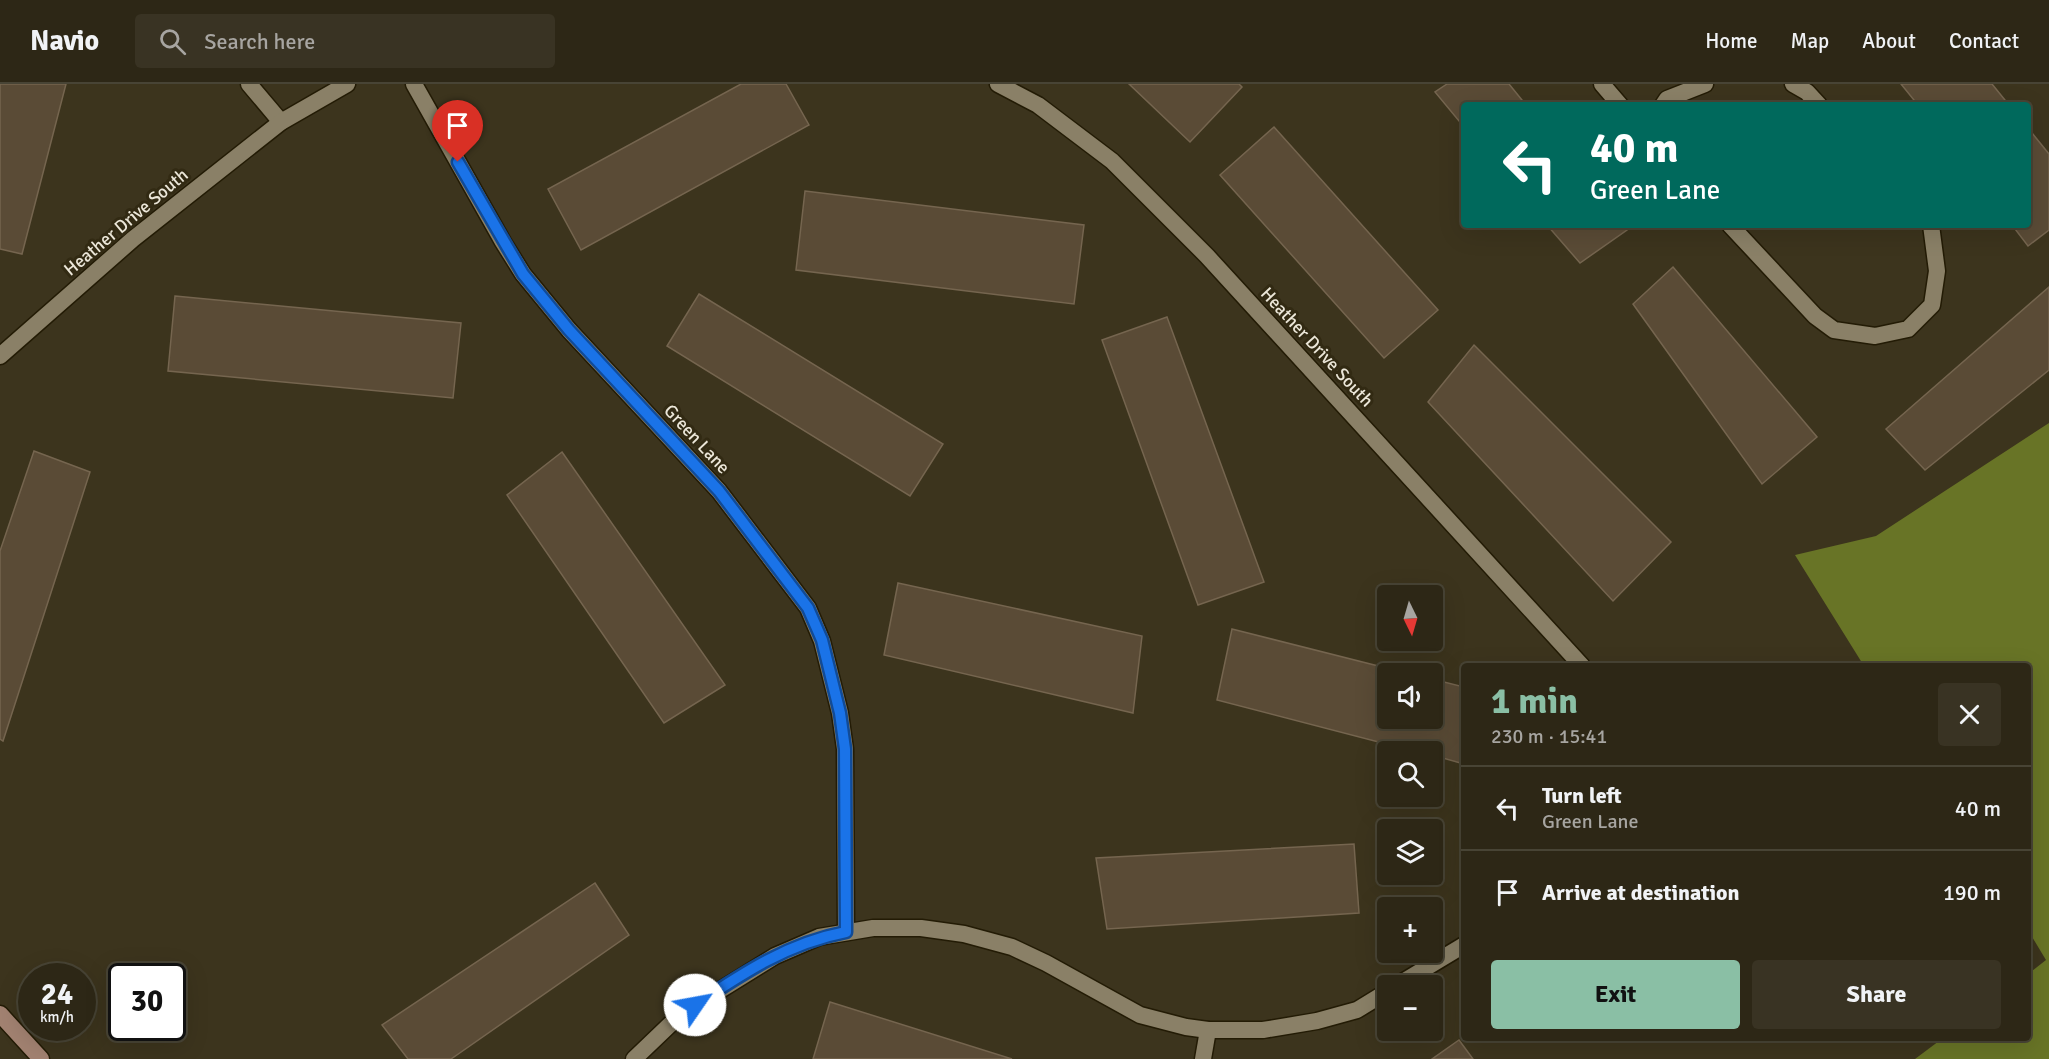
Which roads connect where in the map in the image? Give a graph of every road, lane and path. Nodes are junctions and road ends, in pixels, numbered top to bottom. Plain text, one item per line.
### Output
1 (249, 84) edge
2 (347, 84) edge
3 (414, 84) edge
4 (998, 84) edge
5 (1602, 84) edge
6 (1705, 84) edge
7 (1793, 84) edge
8 (1617, 102) edge
9 (1665, 102) edge
10 (1817, 102) edge
11 (281, 122) junction
12 (1733, 228) edge
13 (1931, 228) edge
14 (0, 356) edge
15 (1579, 663) edge
16 (846, 932) junction
17 (1461, 947) edge
18 (1414, 975) edge
19 (1377, 998) edge
20 (0, 1014) edge
21 (1208, 1030) junction
22 (41, 1059) edge
23 (634, 1059) edge
24 (1203, 1059) edge

1 - 11 street
2 - 11 street, Heather Drive South
3 - 16 street, Green Lane
4 - 15 street, Heather Drive South
5 - 8 street
6 - 9 street
7 - 10 street
11 - 14 street, Heather Drive South
12 - 13 street
16 - 21 street
16 - 23 street
17 - 18 street
19 - 21 street
20 - 22 main road
21 - 24 street

